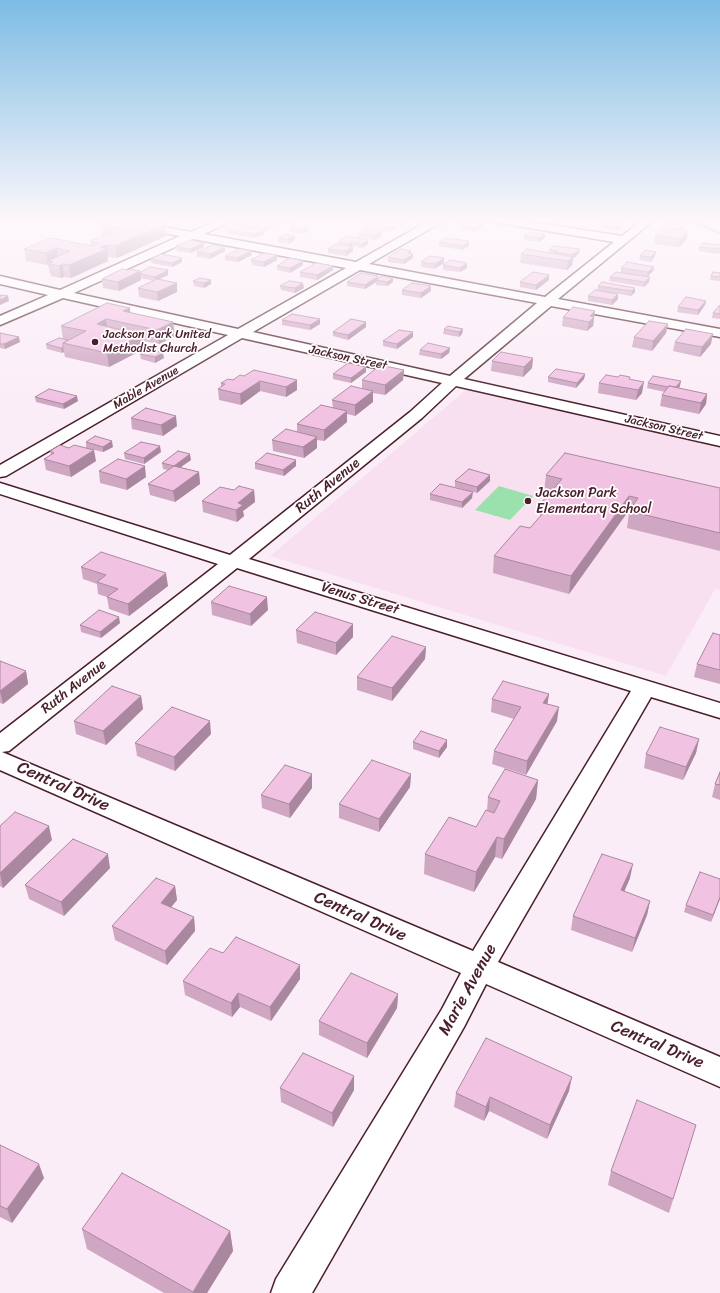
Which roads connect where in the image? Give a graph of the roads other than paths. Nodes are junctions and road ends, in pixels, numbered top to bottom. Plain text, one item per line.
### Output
1 (2, 280) edge
2 (89, 280) edge
3 (332, 280) edge
4 (439, 280) edge
5 (574, 280) edge
6 (60, 293) junction
7 (548, 301) junction
8 (0, 320) edge
9 (720, 333) edge
10 (240, 334) junction
11 (453, 381) junction
12 (720, 441) edge
13 (0, 472) edge
14 (0, 488) edge
15 (234, 562) junction
16 (645, 687) junction
17 (720, 711) edge
18 (0, 745) edge
19 (0, 760) edge
20 (478, 969) junction
21 (720, 1072) edge
22 (290, 1293) edge

1 - 6 street, Jackson Street
2 - 6 street
3 - 10 street, Mable Avenue
4 - 7 street
5 - 7 street, Ruth Avenue
6 - 8 street
6 - 10 street, Jackson Street
7 - 9 street
7 - 11 street, Ruth Avenue
10 - 11 street, Jackson Street
10 - 13 street, Mable Avenue
11 - 12 street, Jackson Street
11 - 15 street, Ruth Avenue
14 - 15 street, Venus Street
15 - 16 street, Venus Street
15 - 18 street, Ruth Avenue
16 - 17 street, Venus Street
16 - 20 street, Marie Avenue
19 - 20 street, Central Drive
20 - 21 street, Central Drive
20 - 22 street, Marie Avenue

